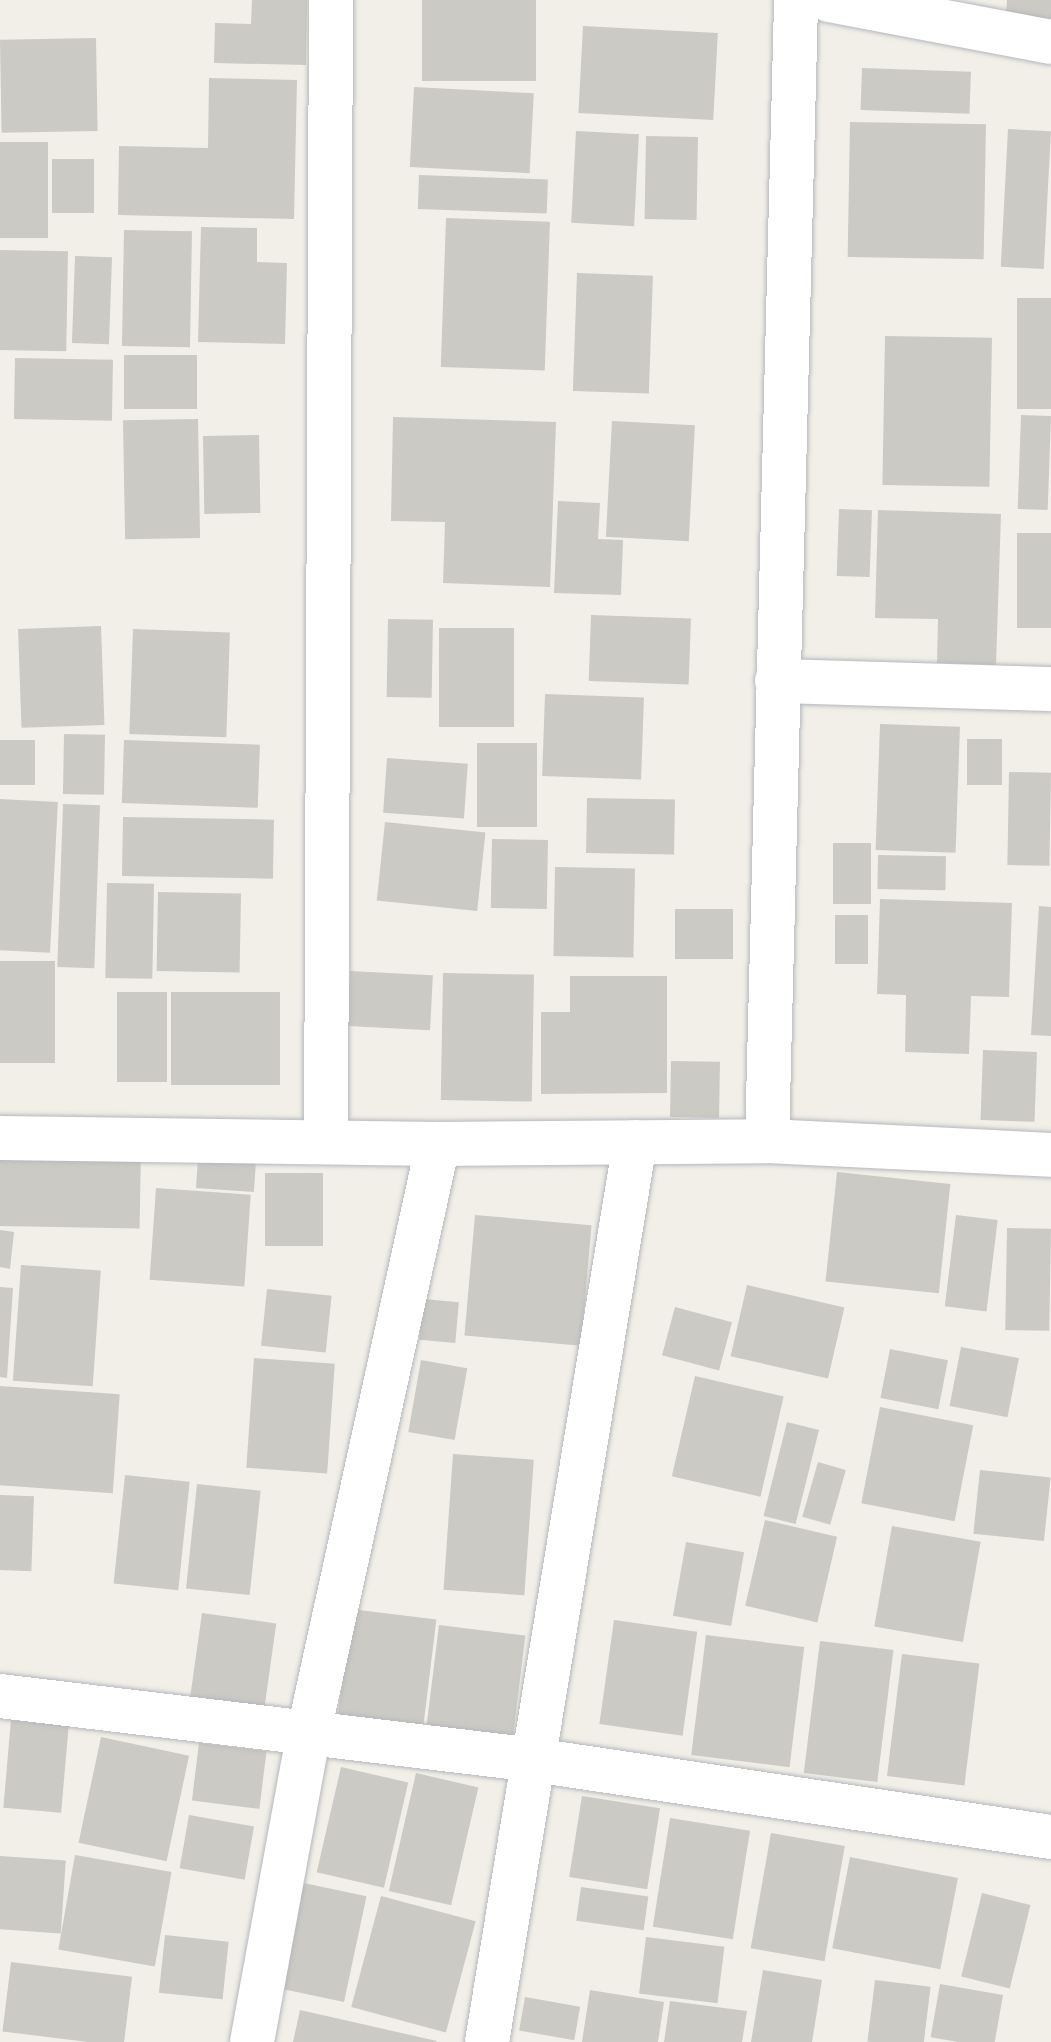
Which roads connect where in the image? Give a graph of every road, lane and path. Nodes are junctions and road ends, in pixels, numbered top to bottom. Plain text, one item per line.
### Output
1 (331, 0) edge
2 (796, 0) edge
3 (829, 0) edge
4 (1051, 42) edge
5 (777, 681) junction
6 (1051, 689) edge
7 (0, 1138) edge
8 (767, 1141) junction
9 (326, 1142) junction
10 (635, 1142) junction
11 (438, 1144) junction
12 (1051, 1155) edge
13 (0, 1696) edge
14 (309, 1731) junction
15 (534, 1760) junction
16 (1051, 1837) edge
17 (252, 2042) edge
18 (487, 2042) edge

1 - 9 street
2 - 5 street
3 - 4 street
5 - 6 street
5 - 8 street
7 - 9 street
8 - 10 street
8 - 12 street
9 - 11 street
10 - 11 street
10 - 15 street
11 - 14 street
13 - 14 street
14 - 15 street
14 - 17 street
15 - 16 street
15 - 18 street

